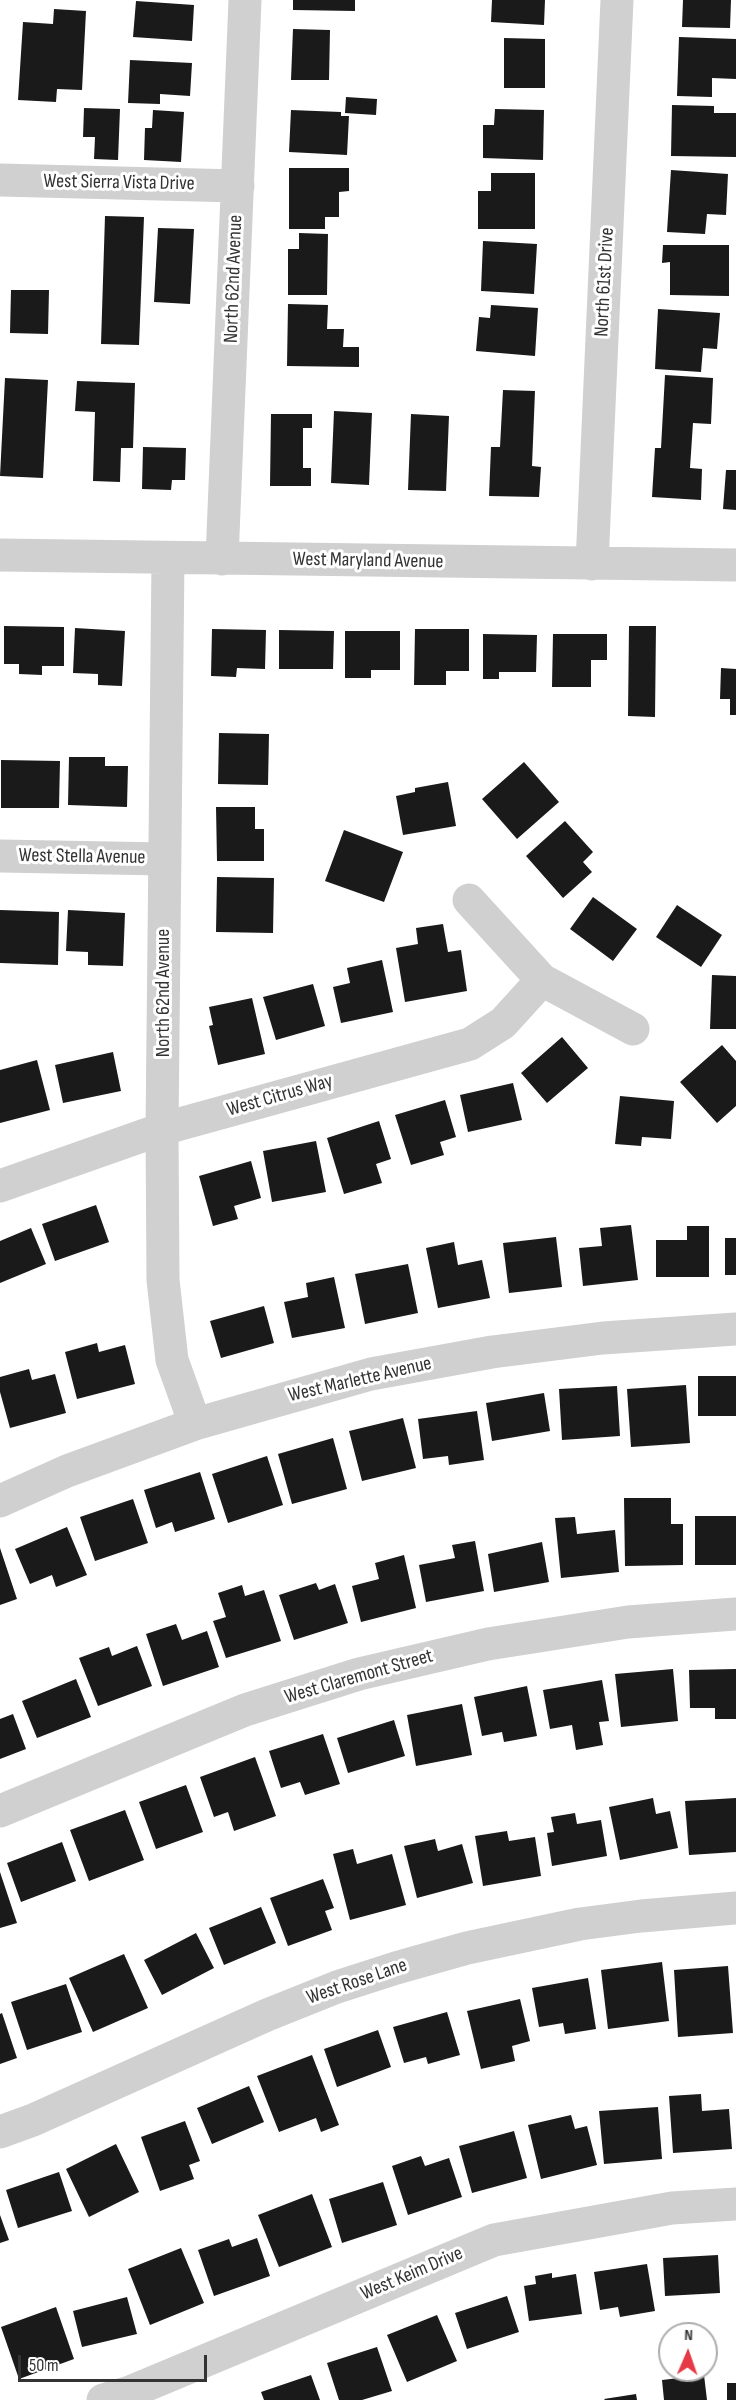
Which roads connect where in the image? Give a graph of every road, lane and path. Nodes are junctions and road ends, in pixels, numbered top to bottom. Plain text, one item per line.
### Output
1 (245, 0) edge
2 (617, 0) edge
3 (0, 180) edge
4 (238, 186) junction
5 (0, 555) edge
6 (168, 558) junction
7 (222, 559) junction
8 (592, 564) junction
9 (736, 565) edge
10 (0, 856) edge
11 (165, 858) junction
12 (469, 900) dead end
13 (542, 980) junction
14 (633, 1029) dead end
15 (162, 1129) junction
16 (0, 1186) edge
17 (736, 1329) edge
18 (195, 1424) junction
19 (0, 1501) edge
20 (736, 1614) edge
21 (0, 1811) edge
22 (736, 1908) edge
23 (0, 2132) edge
24 (736, 2204) edge
25 (103, 2400) edge

1 - 4 street, North 62nd Avenue
2 - 8 street, North 61st Drive
3 - 4 street, West Sierra Vista Drive
4 - 7 street, North 62nd Avenue
5 - 6 street, West Maryland Avenue
6 - 7 street, West Maryland Avenue
6 - 11 street, North 62nd Avenue
7 - 8 street, West Maryland Avenue
8 - 9 street, West Maryland Avenue
10 - 11 street, West Stella Avenue
11 - 15 street, North 62nd Avenue
12 - 13 street
13 - 14 street
13 - 15 street, West Citrus Way
15 - 16 street, West Citrus Way
15 - 18 street, North 62nd Avenue
17 - 18 street, West Marlette Avenue
18 - 19 street, West Marlette Avenue
20 - 21 street, West Claremont Street
22 - 23 street, West Rose Lane
24 - 25 street, West Keim Drive

